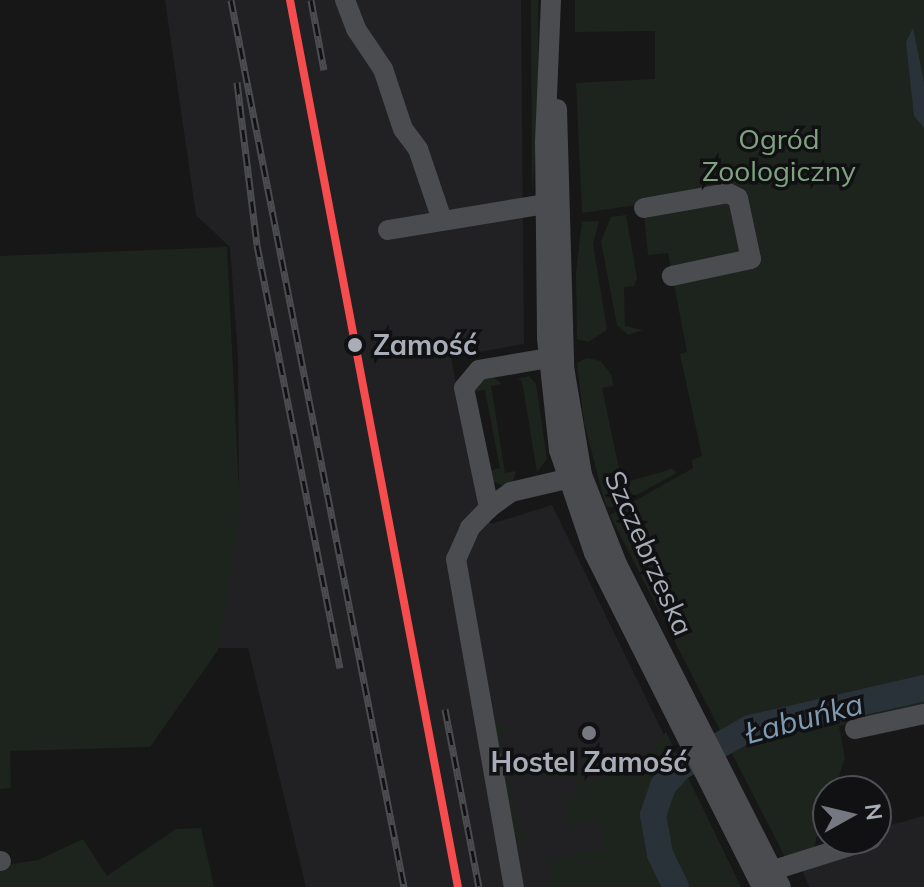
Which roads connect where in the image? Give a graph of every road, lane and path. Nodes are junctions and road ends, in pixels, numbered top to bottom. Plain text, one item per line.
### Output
1 (345, 0) edge
2 (551, 0) edge
3 (552, 74) junction
4 (545, 204) junction
5 (644, 208) dead end
6 (442, 220) junction
7 (388, 230) dead end
8 (672, 276) dead end
9 (556, 356) junction
10 (574, 477) junction
11 (489, 508) junction
12 (924, 714) edge
13 (855, 729) dead end
14 (833, 855) edge
15 (768, 880) edge
16 (514, 887) edge

1 - 6 street
2 - 3 street, Szczebrzeska
3 - 4 street, Szczebrzeska
3 - 9 street, Szczebrzeska
4 - 6 street
4 - 9 street, Szczebrzeska
5 - 8 street
6 - 7 street
9 - 10 street, Szczebrzeska
9 - 11 street
10 - 11 street
10 - 15 street, Szczebrzeska
11 - 16 street
12 - 13 street
14 - 15 street

